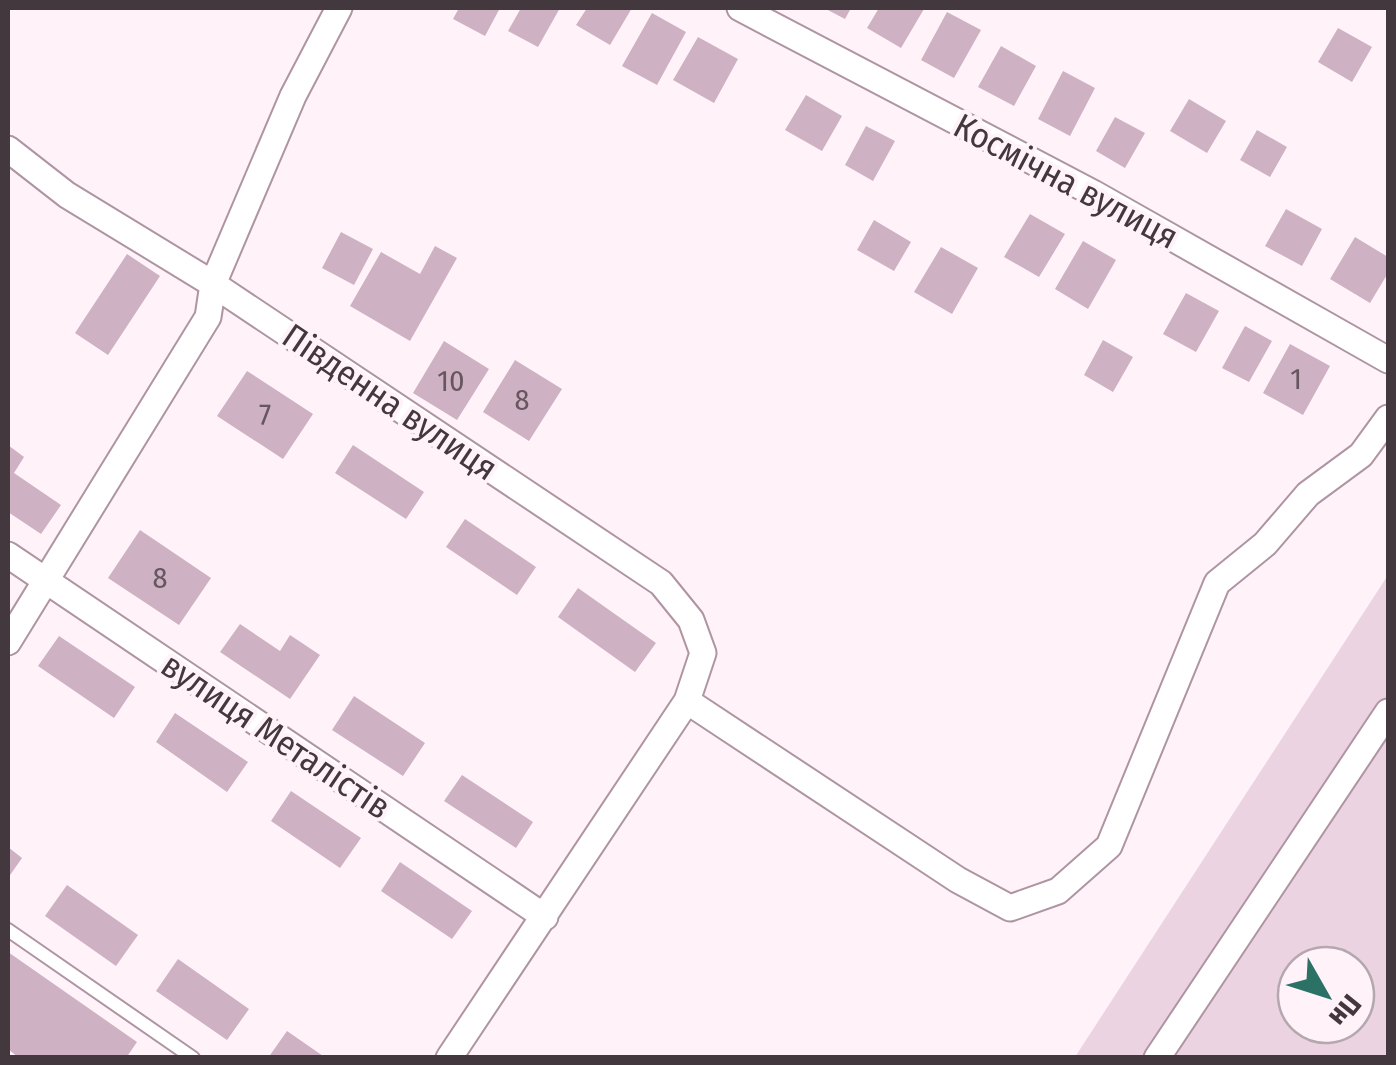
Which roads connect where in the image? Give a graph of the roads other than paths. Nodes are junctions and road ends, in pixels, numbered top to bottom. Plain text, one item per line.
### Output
1 (339, 8) edge
2 (740, 8) edge
3 (8, 148) edge
4 (212, 284) junction
5 (1388, 360) edge
6 (1388, 418) edge
7 (8, 555) edge
8 (46, 581) junction
9 (8, 642) edge
10 (688, 701) junction
11 (1388, 712) edge
12 (546, 917) junction
13 (8, 930) edge
14 (194, 1058) edge
15 (449, 1058) edge
16 (1157, 1058) edge

1 - 4 street
2 - 5 street, Космічна вулиця
3 - 4 street, Південна вулиця
4 - 8 street
4 - 10 street, Південна вулиця
6 - 10 street
7 - 8 street, вулиця Металістів
8 - 9 street
8 - 12 street, вулиця Металістів
10 - 12 street, Південна вулиця
11 - 16 street
12 - 15 street, Південна вулиця
13 - 14 lane

